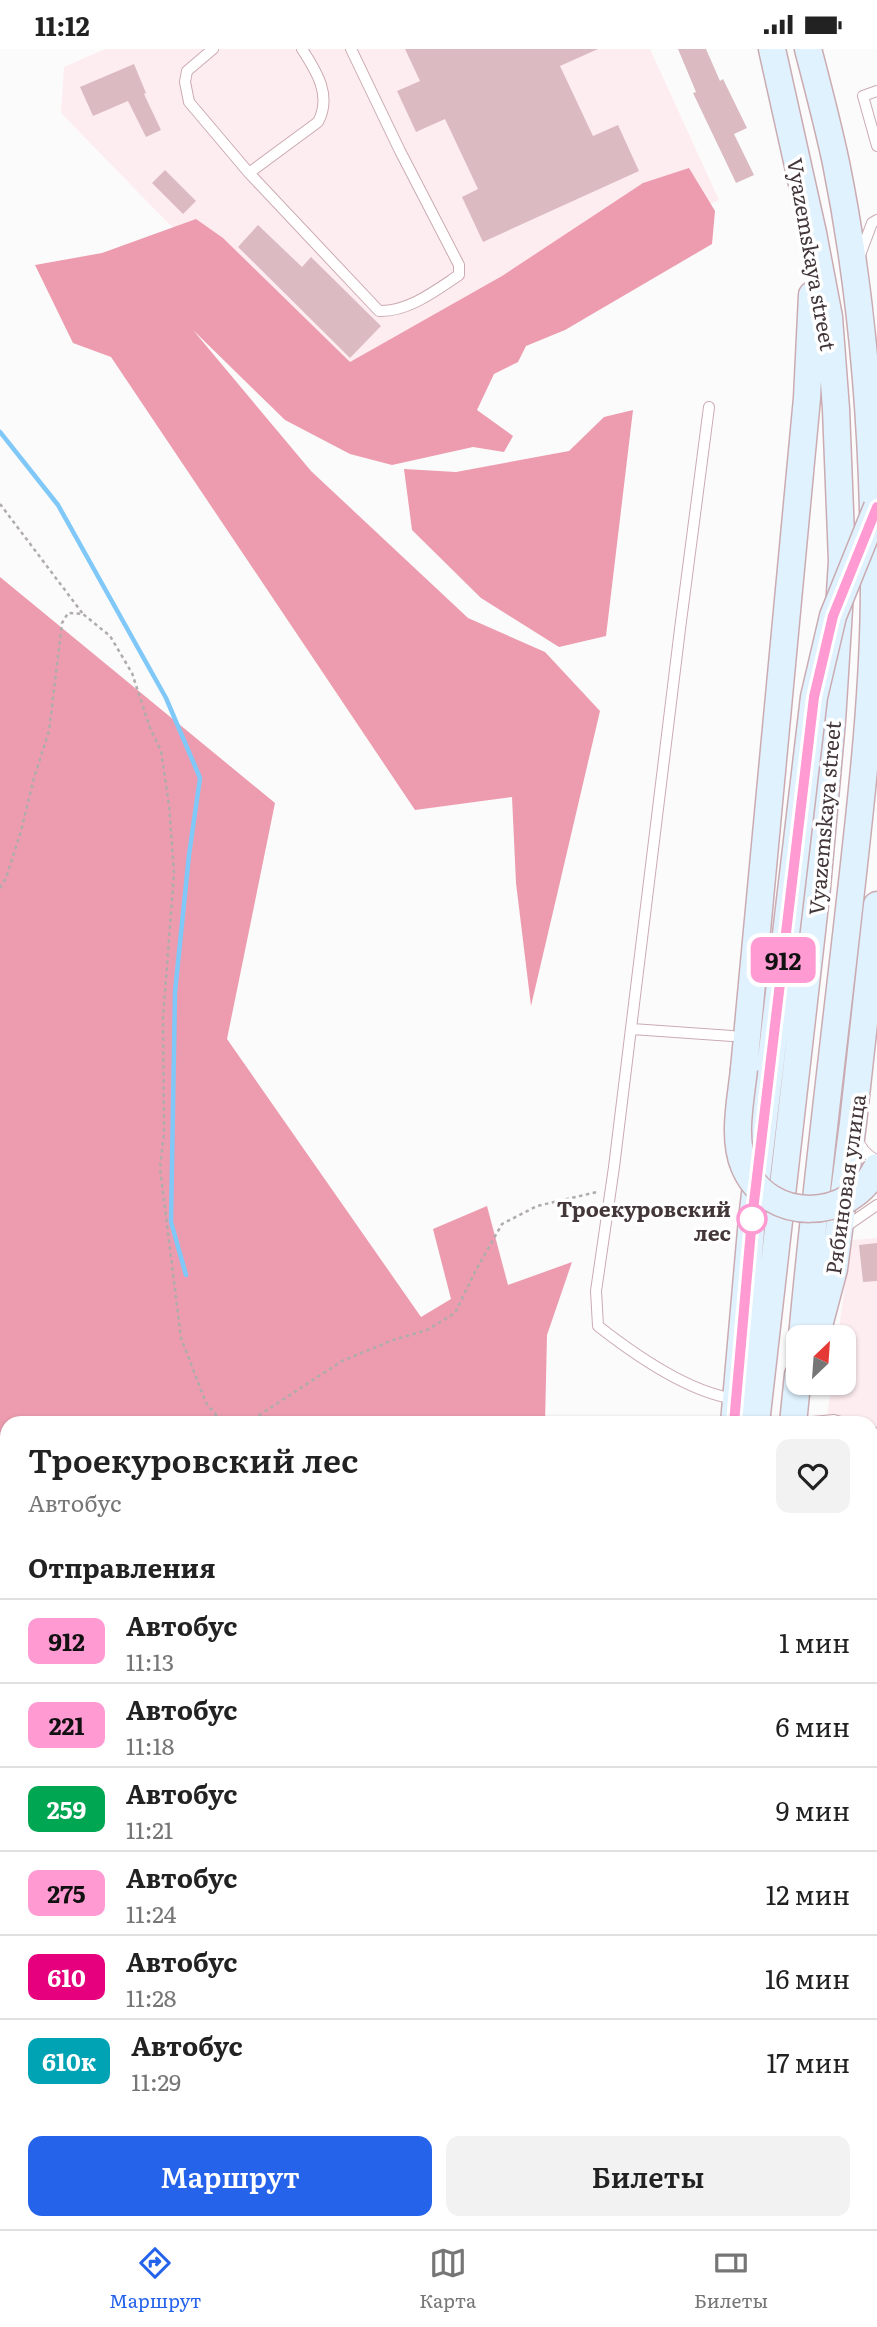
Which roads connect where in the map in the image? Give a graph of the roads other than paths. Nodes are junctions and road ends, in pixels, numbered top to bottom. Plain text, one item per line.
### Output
1 (213, 49) edge
2 (302, 49) edge
3 (351, 49) edge
4 (772, 49) edge
5 (808, 49) edge
6 (877, 91) edge
7 (877, 146) edge
8 (249, 173) junction
9 (877, 220) edge
10 (813, 233) junction
11 (854, 271) junction
12 (709, 407) dead end
13 (877, 507) edge
14 (877, 905) edge
15 (632, 1029) junction
16 (732, 1037) dead end
17 (853, 1123) junction
18 (877, 1160) edge
19 (877, 1167) edge
20 (877, 1205) edge
21 (834, 1269) junction
22 (803, 1325) edge
23 (819, 1325) edge
24 (796, 1395) edge
25 (801, 1395) edge
26 (735, 1411) edge
27 (757, 1416) edge
28 (795, 1416) edge
29 (796, 1416) edge

1 - 8 lane
2 - 8 lane
3 - 8 lane
4 - 10 main road, Vyazemskaya street
5 - 11 main road, Vyazemskaya street
6 - 7 lane
9 - 11 lane
10 - 19 main road, bridge
10 - 27 main road, Vyazemskaya street
11 - 22 main road, Vyazemskaya street
12 - 15 lane
13 - 26 main road, bridge
14 - 17 main road, Рябиновая улица
15 - 16 lane
15 - 26 lane
17 - 18 lane
17 - 21 main road, Рябиновая улица
20 - 21 lane
21 - 23 main road, Рябиновая улица
24 - 28 main road
25 - 29 main road

